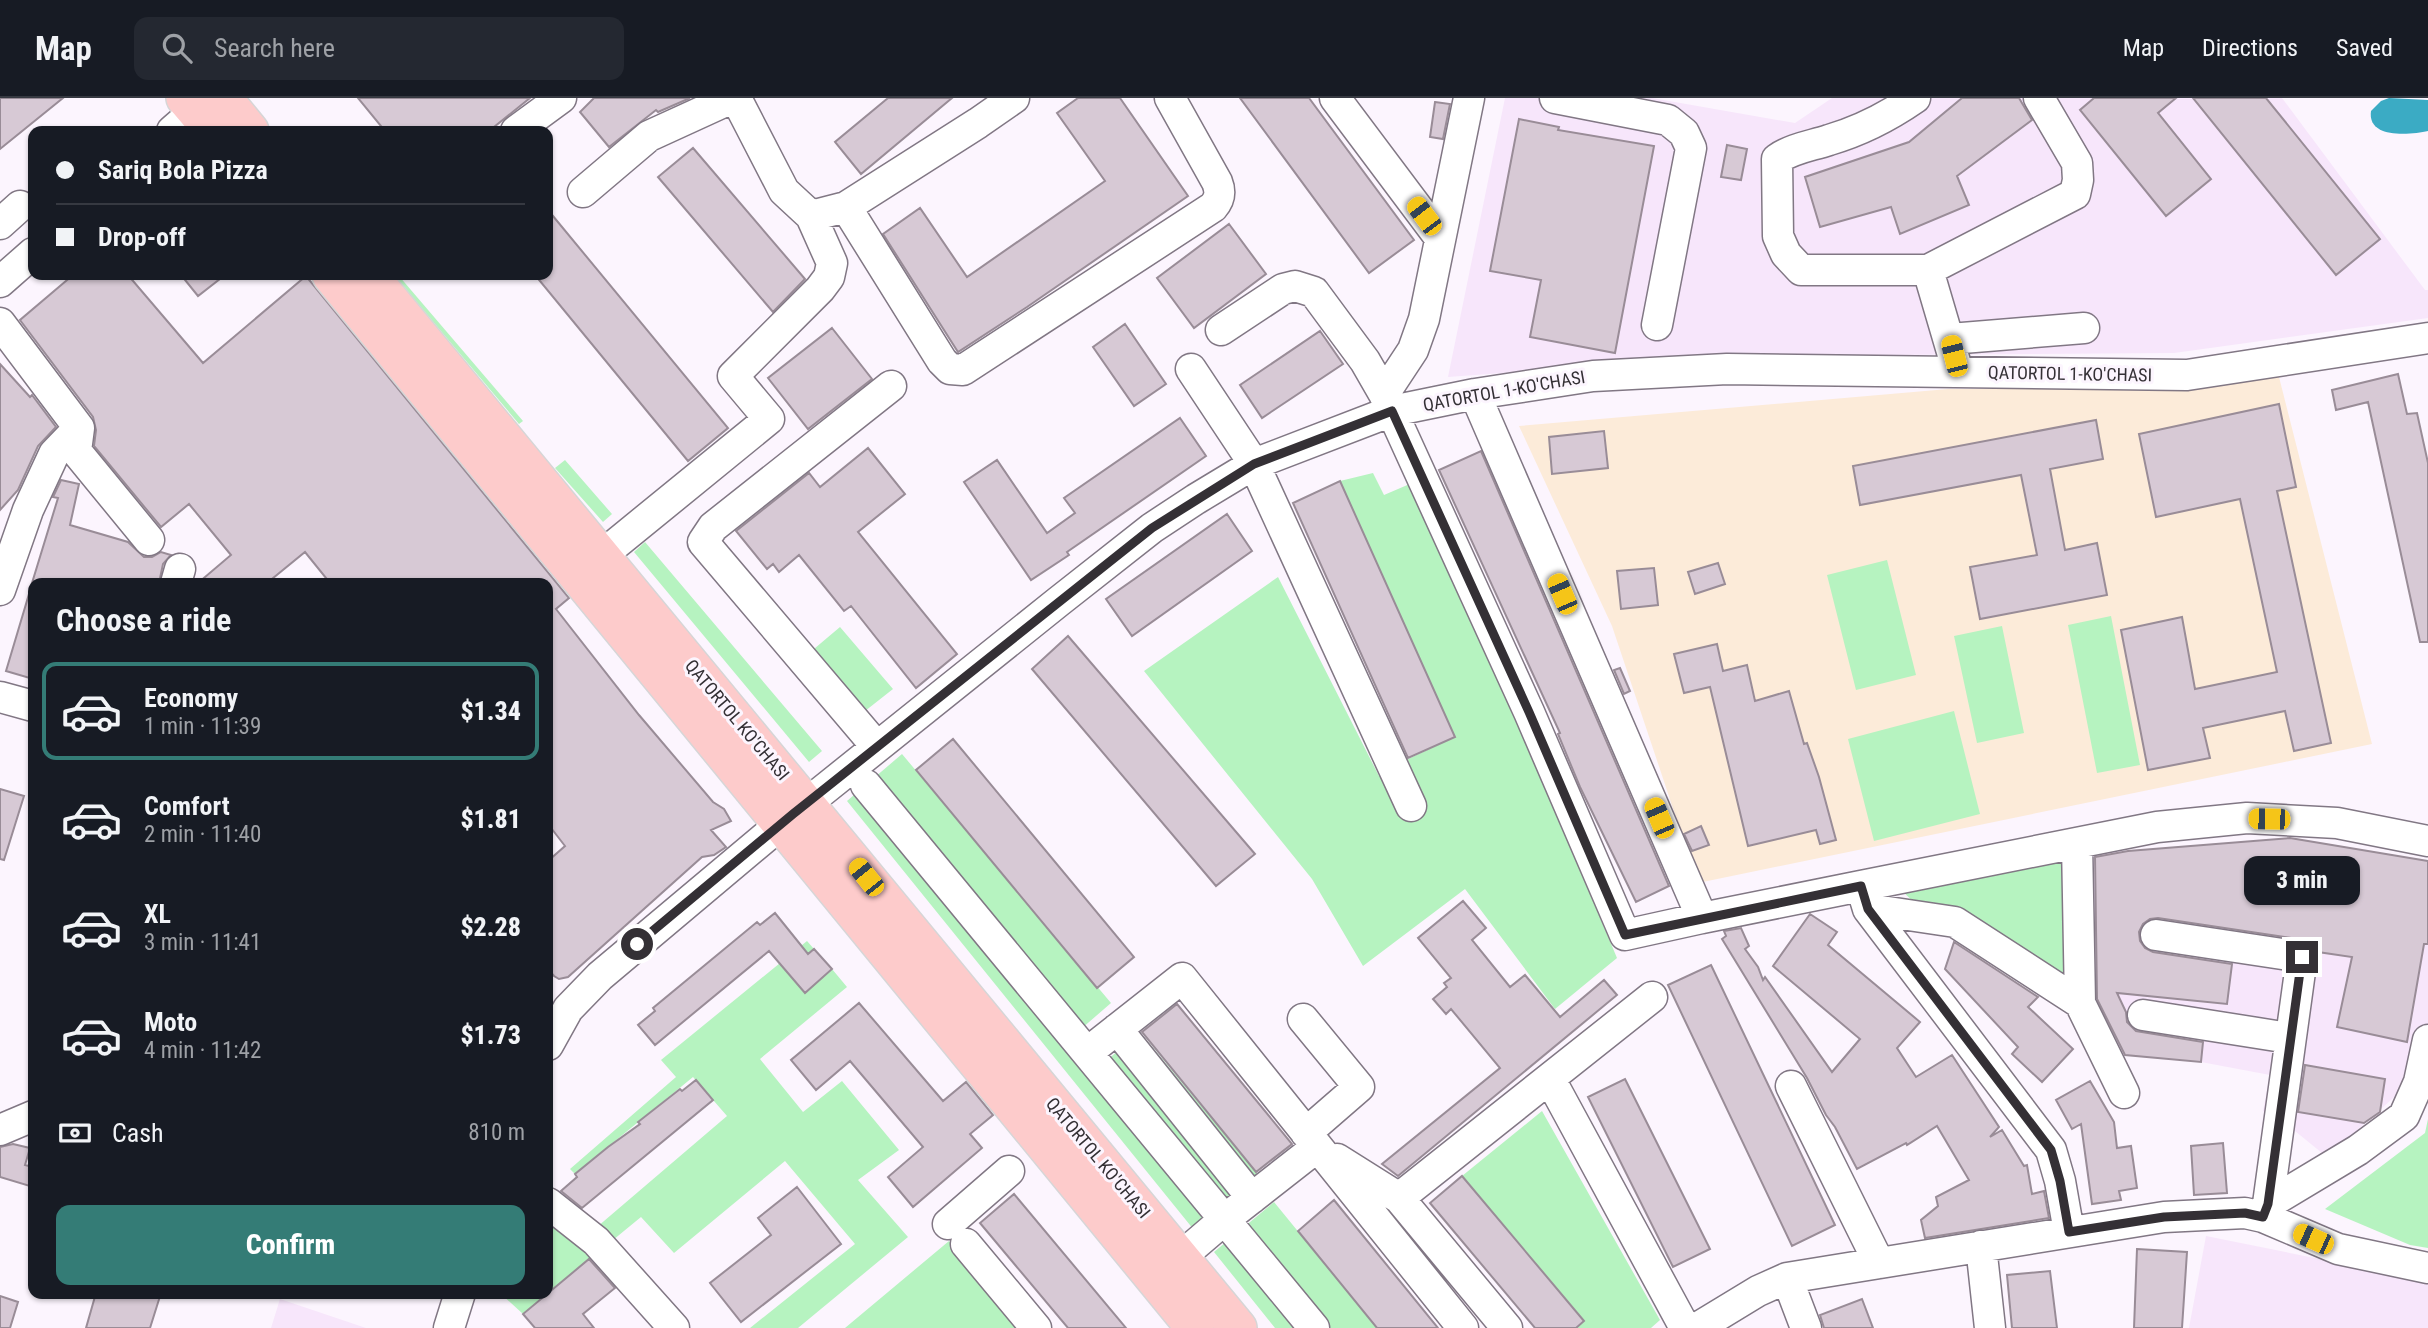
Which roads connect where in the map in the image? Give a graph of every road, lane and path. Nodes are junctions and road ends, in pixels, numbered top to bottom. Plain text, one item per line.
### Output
1 (561, 98) edge
2 (734, 98) edge
3 (1014, 98) edge
4 (1170, 98) edge
5 (1469, 98) edge
6 (1555, 98) edge
7 (1915, 98) edge
8 (2039, 98) edge
9 (1345, 102) edge
10 (199, 109) edge
11 (238, 126) edge
12 (523, 126) edge
13 (583, 192) dead end
14 (846, 207) junction
15 (811, 216) junction
16 (1440, 238) junction
17 (28, 257) edge
18 (1928, 270) junction
19 (347, 280) edge
20 (0, 282) edge
21 (0, 323) edge
22 (1657, 325) dead end
23 (2084, 328) dead end
24 (1221, 330) dead end
25 (1950, 339) junction
26 (2426, 346) edge
27 (1191, 369) dead end
28 (1958, 372) junction
29 (891, 386) dead end
30 (1475, 394) junction
31 (1388, 403) junction
32 (79, 428) junction
33 (1254, 464) junction
34 (149, 540) dead end
35 (589, 566) junction
36 (2, 576) edge
37 (0, 697) edge
38 (28, 705) edge
39 (877, 747) junction
40 (866, 785) dead end
41 (1411, 806) dead end
42 (793, 814) junction
43 (2428, 841) edge
44 (2077, 844) junction
45 (1864, 898) junction
46 (1702, 918) junction
47 (2156, 935) dead end
48 (1652, 997) dead end
49 (2080, 1003) junction
50 (2143, 1015) dead end
51 (1303, 1019) dead end
52 (1117, 1029) junction
53 (553, 1036) edge
54 (2289, 1038) junction
55 (2428, 1040) edge
56 (1087, 1052) junction
57 (1550, 1079) junction
58 (1791, 1086) dead end
59 (2124, 1093) dead end
60 (28, 1118) edge
61 (0, 1130) edge
62 (1312, 1140) junction
63 (1009, 1171) dead end
64 (1252, 1198) junction
65 (1399, 1198) junction
66 (553, 1207) edge
67 (2265, 1211) junction
68 (1225, 1219) junction
69 (2069, 1232) junction
70 (1981, 1246) junction
71 (1878, 1263) junction
72 (1167, 1268) junction
73 (2428, 1268) edge
74 (1787, 1278) junction
75 (674, 1328) edge
76 (1036, 1328) edge
77 (1195, 1328) edge
78 (1238, 1328) edge
79 (1314, 1328) edge
80 (1464, 1328) edge
81 (1507, 1328) edge
82 (1685, 1328) edge
83 (1697, 1328) edge
84 (1806, 1328) edge
85 (1990, 1328) edge

1 - 12 street
2 - 13 street
2 - 15 street
3 - 14 street
4 - 14 street
5 - 16 street
6 - 22 street
7 - 18 street
8 - 18 street
9 - 16 street
10 - 11 main road
14 - 15 street
15 - 35 street
16 - 31 street
17 - 20 street
18 - 25 street
19 - 35 main road, QATORTOL KO'CHASI
21 - 32 street
23 - 25 street
24 - 31 street
25 - 28 street
26 - 28 street, QATORTOL 1-KO'CHASI
27 - 33 street
28 - 30 street, QATORTOL 1-KO'CHASI
29 - 39 street
30 - 31 street, QATORTOL 1-KO'CHASI
30 - 46 street
31 - 33 street, QATORTOL 1-KO'CHASI
31 - 46 street
32 - 34 street
32 - 36 street
33 - 39 street, QATORTOL 1-KO'CHASI
33 - 41 street
35 - 42 main road, QATORTOL KO'CHASI
37 - 38 street
39 - 42 street, QATORTOL 1-KO'CHASI
40 - 56 street
42 - 53 street, QATORTOL 1-KO'CHASI
42 - 72 main road, QATORTOL KO'CHASI
43 - 44 street
44 - 45 street
44 - 49 street
45 - 46 street
45 - 49 street
45 - 69 street
47 - 54 street
48 - 57 street
49 - 59 street
50 - 54 street
51 - 62 street
52 - 56 street
52 - 62 street
52 - 64 street
54 - 67 street
55 - 67 street
56 - 68 street
57 - 65 street
57 - 82 street
58 - 71 street
60 - 61 street
62 - 64 street
62 - 65 street
62 - 80 street
63 - 76 street
64 - 68 street
65 - 81 street
66 - 75 street
67 - 69 street
67 - 73 street
68 - 72 street
68 - 79 street
69 - 70 street
70 - 71 street
70 - 85 street
71 - 74 street
72 - 77 main road, QATORTOL KO'CHASI
72 - 78 main road, QATORTOL KO'CHASI
74 - 83 street
74 - 84 street

